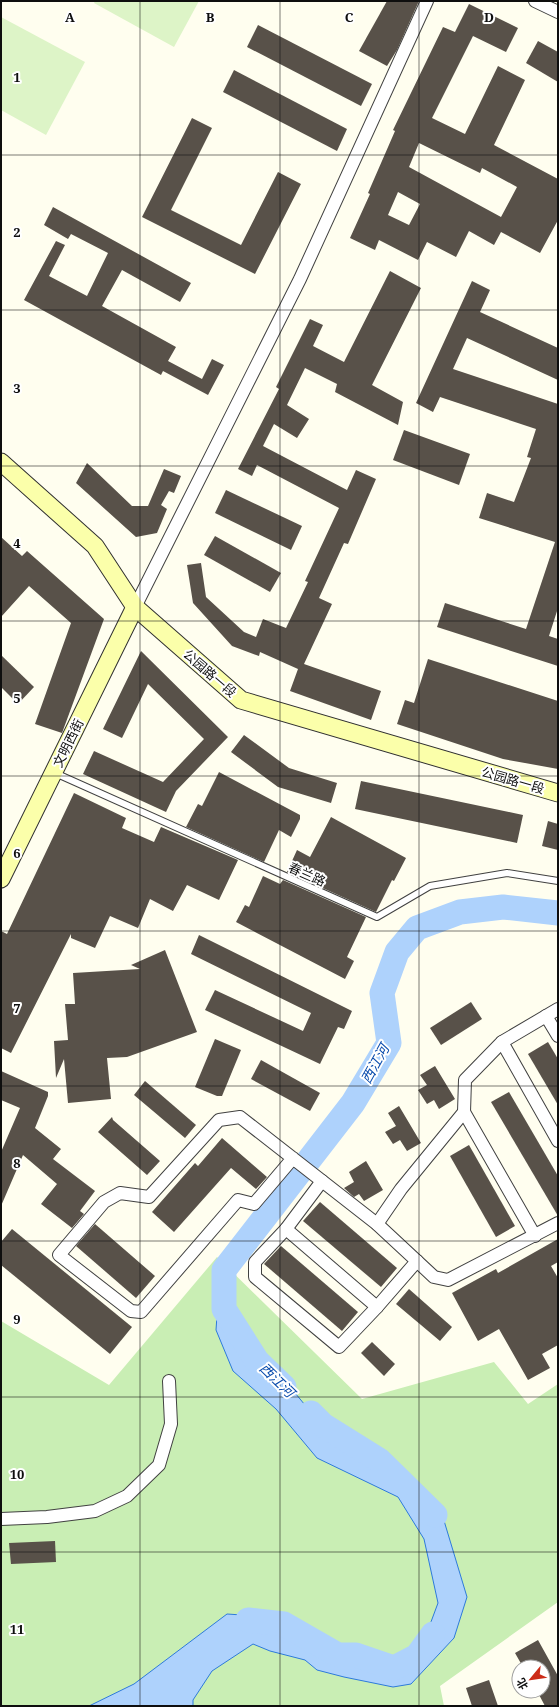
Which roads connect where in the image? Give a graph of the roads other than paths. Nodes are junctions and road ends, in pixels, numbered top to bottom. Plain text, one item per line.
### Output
1 (427, 1) edge
2 (535, 1) edge
3 (558, 12) edge
4 (1, 462) edge
5 (135, 607) junction
6 (54, 772) junction
7 (558, 793) edge
8 (1, 879) edge
9 (558, 881) edge
10 (558, 1009) edge
11 (546, 1016) junction
12 (558, 1036) edge
13 (502, 1042) junction
14 (464, 1112) junction
15 (558, 1141) edge
16 (294, 1160) junction
17 (322, 1181) junction
18 (558, 1223) edge
19 (377, 1224) junction
20 (286, 1229) junction
21 (535, 1236) junction
22 (417, 1261) junction
23 (377, 1307) junction
24 (169, 1380) dead end
25 (1, 1520) edge

1 - 5 street
2 - 3 street
4 - 5 street, 公园路一段
5 - 6 street, 文明西街
5 - 7 street, 公园路一段
6 - 8 street, 文明西街
6 - 9 lane, 春兰路
10 - 11 street
11 - 12 street
11 - 13 street
13 - 14 street
13 - 15 street
14 - 19 street
14 - 21 street
16 - 16 street
16 - 17 street
17 - 19 street
17 - 20 street
18 - 21 street
19 - 22 street
20 - 23 street
20 - 23 street
21 - 22 street
22 - 23 street
24 - 25 street

